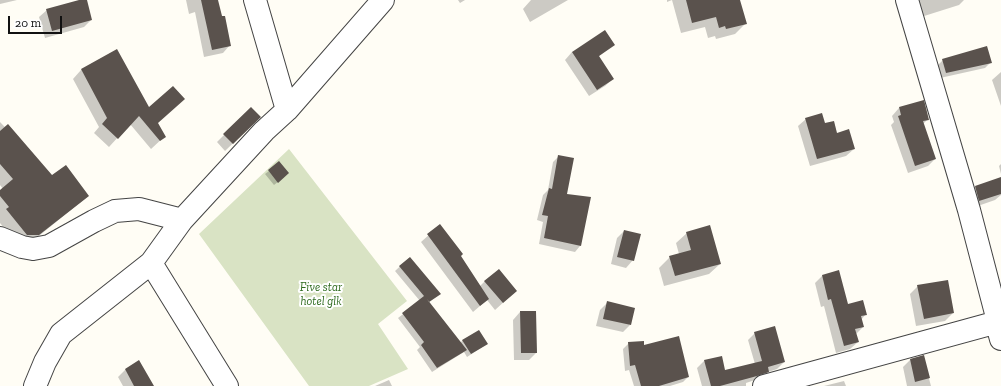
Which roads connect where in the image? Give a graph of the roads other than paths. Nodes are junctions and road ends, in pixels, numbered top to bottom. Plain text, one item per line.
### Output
1 (255, 0) edge
2 (383, 0) edge
3 (907, 0) edge
4 (287, 110) junction
5 (182, 220) junction
6 (0, 238) edge
7 (151, 263) junction
8 (1000, 327) edge
9 (35, 386) edge
10 (227, 386) edge
11 (764, 386) edge

1 - 4 street
2 - 4 street
3 - 8 street
4 - 5 street
5 - 6 street
5 - 7 street
7 - 9 street
7 - 10 street
8 - 11 street

